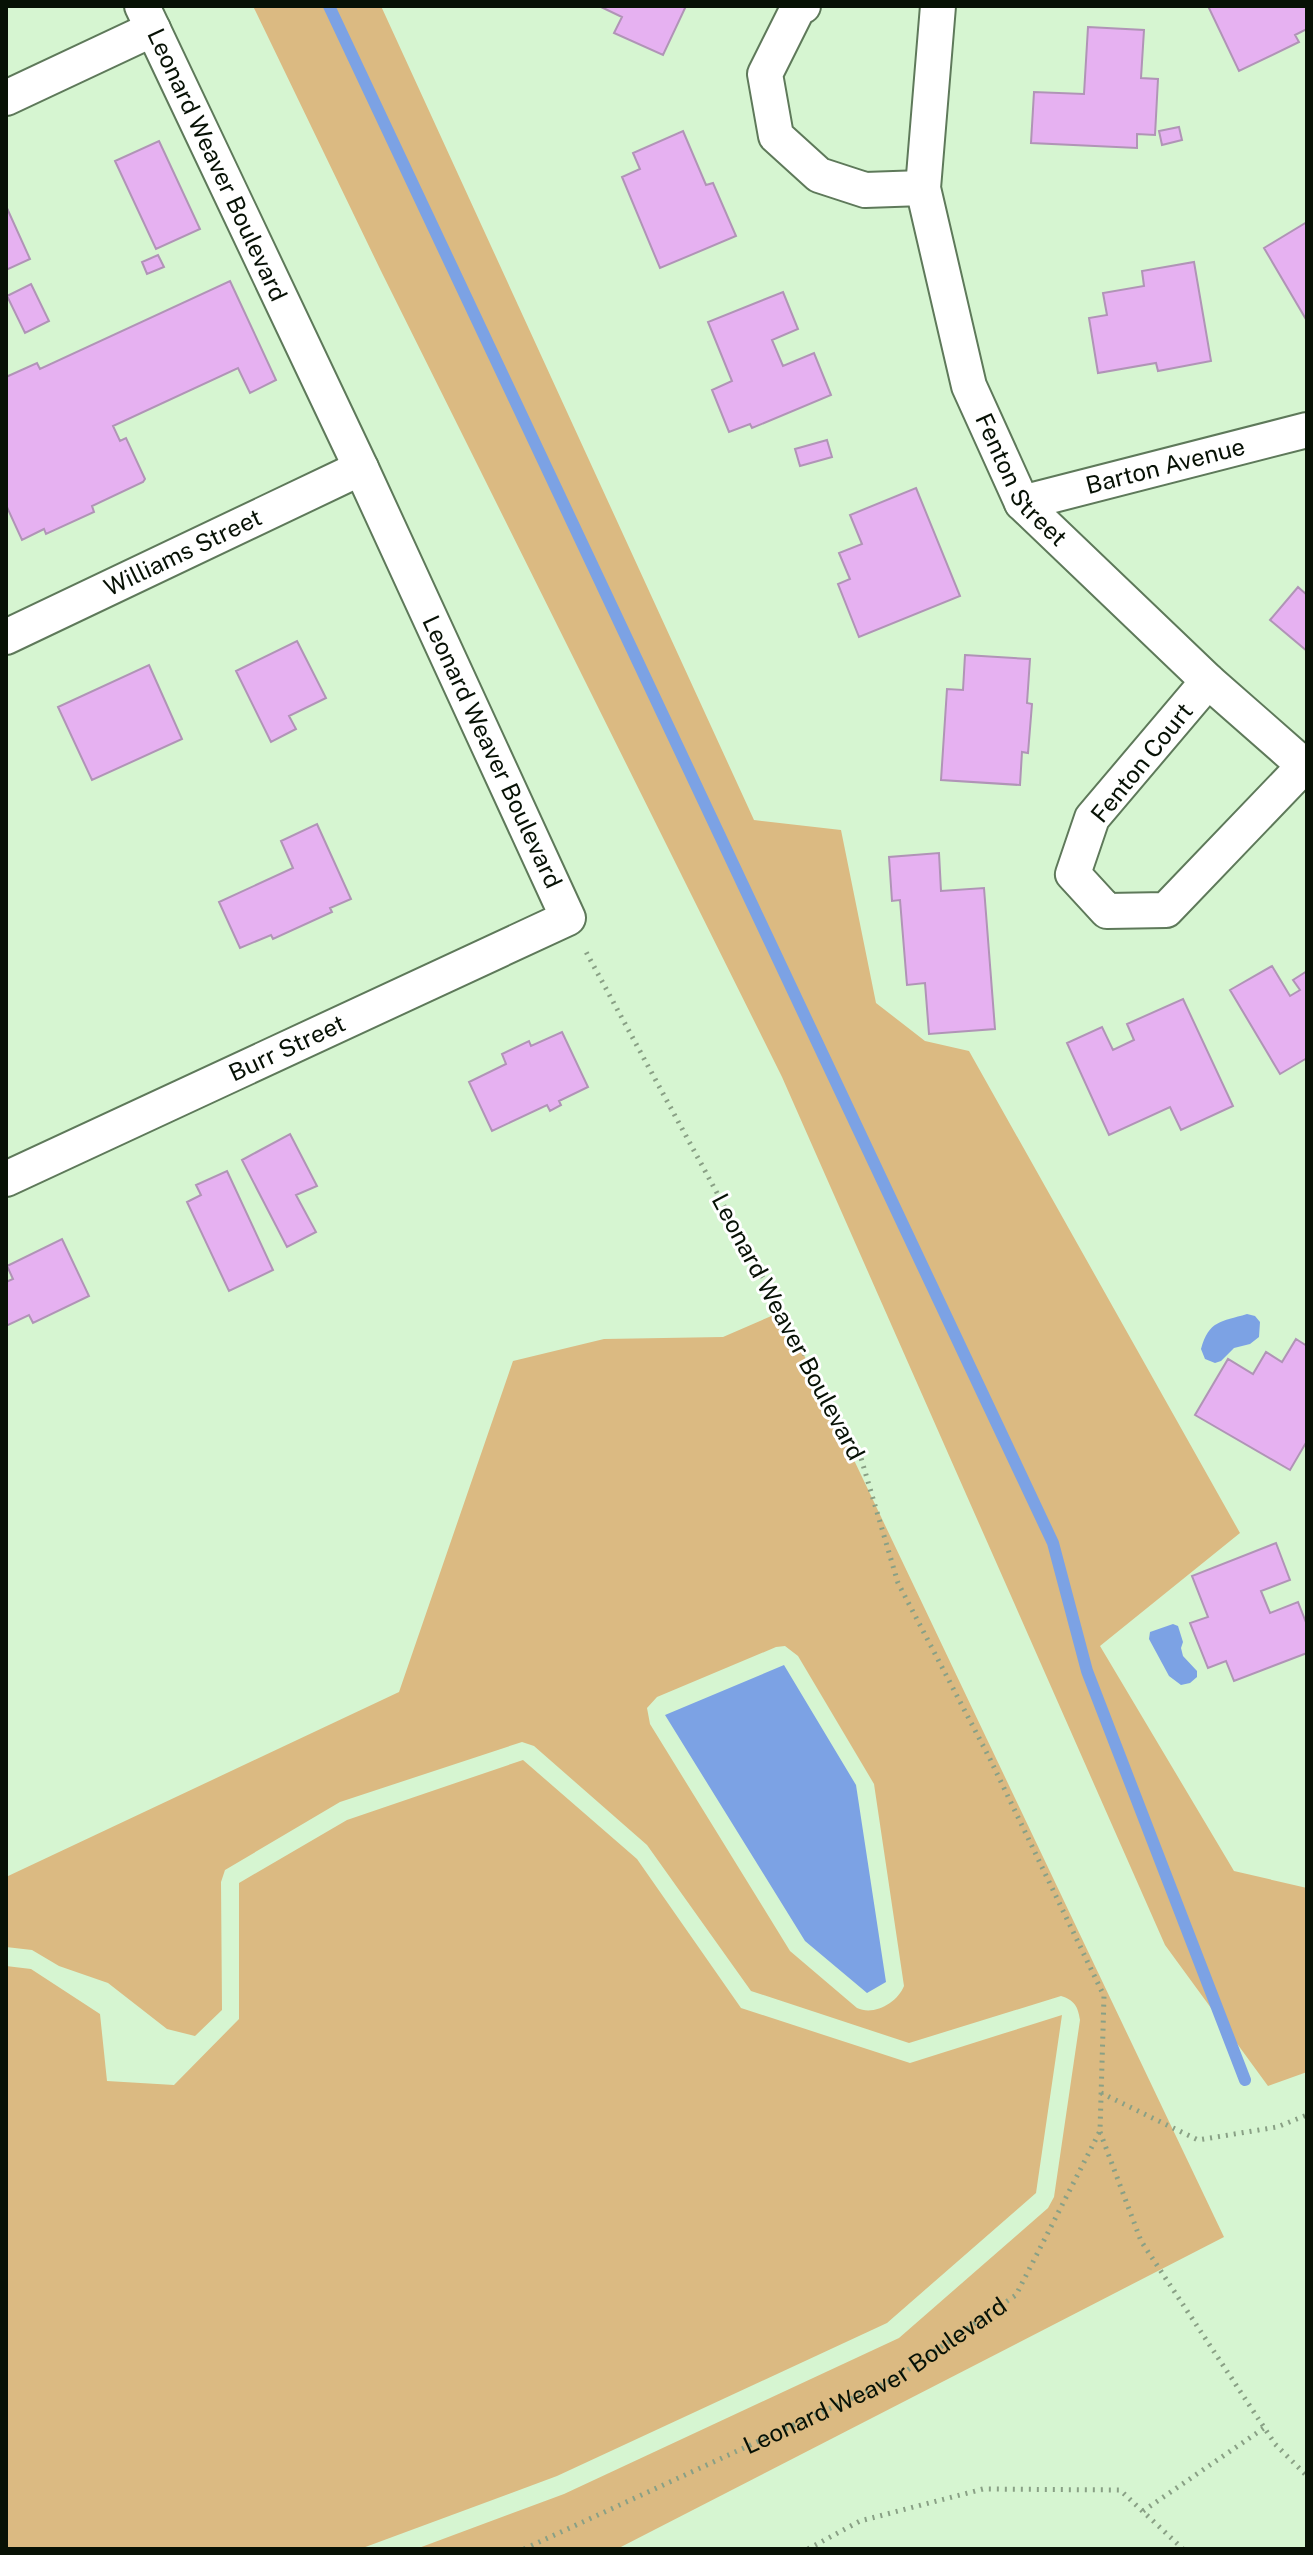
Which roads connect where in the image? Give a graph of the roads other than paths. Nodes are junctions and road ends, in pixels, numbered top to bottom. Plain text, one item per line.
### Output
1 (803, 6) edge
2 (938, 6) edge
3 (148, 18) edge
4 (6, 98) edge
5 (923, 188) junction
6 (1307, 430) edge
7 (361, 468) junction
8 (1022, 503) junction
9 (6, 637) edge
10 (1208, 681) junction
11 (1305, 767) edge
12 (568, 918) joint
13 (6, 1179) edge

1 - 5 street
2 - 5 street, Fenton Street
3 - 4 street
3 - 7 street, Leonard Weaver Boulevard
5 - 8 street, Fenton Street
6 - 8 street, Barton Avenue
7 - 9 street, Williams Street
7 - 12 street, Leonard Weaver Boulevard
8 - 10 street, Fenton Street
10 - 11 street, Fenton Street
10 - 11 street, Fenton Court
12 - 13 street, Burr Street

